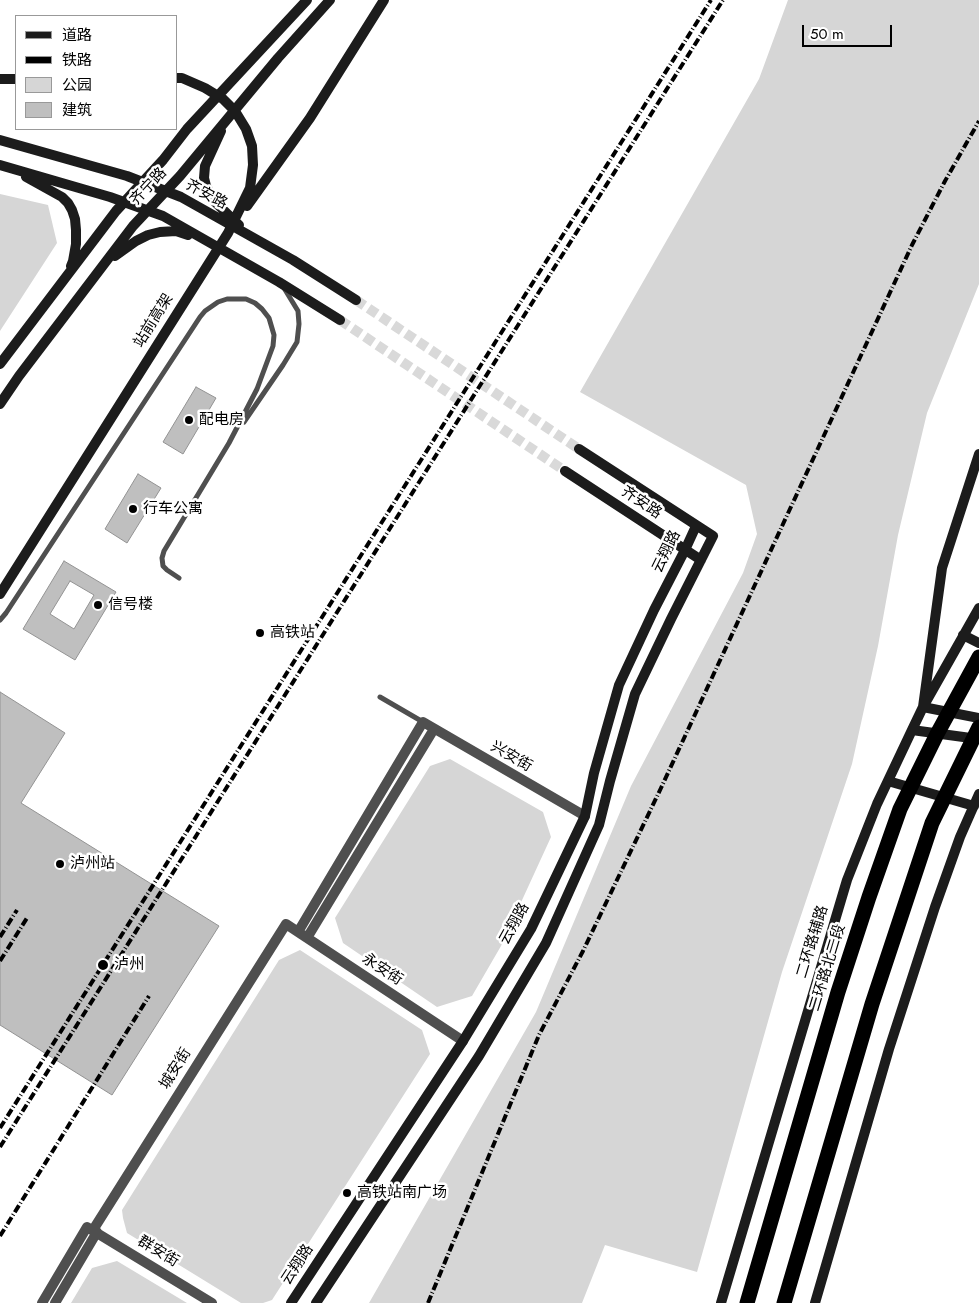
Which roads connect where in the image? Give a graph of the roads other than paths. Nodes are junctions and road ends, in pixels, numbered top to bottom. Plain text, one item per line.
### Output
1 (307, 0) edge
2 (330, 0) edge
3 (384, 0) edge
4 (178, 78) edge
5 (0, 79) edge
6 (15, 79) edge
7 (226, 120) junction
8 (0, 140) edge
9 (5, 166) edge
10 (143, 182) junction
11 (166, 191) junction
12 (125, 202) junction
13 (148, 210) junction
14 (228, 233) junction
15 (257, 240) junction
16 (210, 243) junction
17 (102, 266) junction
18 (68, 275) junction
19 (279, 282) junction
20 (356, 300) tunnel mouth
21 (340, 320) tunnel mouth
22 (0, 364) edge
23 (19, 376) junction
24 (0, 404) edge
25 (0, 411) edge
26 (229, 443) junction
27 (579, 449) tunnel mouth
28 (979, 454) edge
29 (565, 471) tunnel mouth
30 (696, 526) junction
31 (685, 550) junction
32 (701, 560) junction
33 (179, 578) dead end
34 (0, 594) edge
35 (979, 608) edge
36 (0, 622) edge
37 (963, 635) junction
38 (979, 643) edge
39 (979, 657) edge
40 (380, 697) dead end
41 (923, 707) junction
42 (979, 718) edge
43 (423, 722) junction
44 (979, 727) edge
45 (434, 729) junction
46 (912, 730) junction
47 (979, 739) edge
48 (888, 781) junction
49 (979, 794) edge
50 (974, 806) junction
51 (585, 816) junction
52 (286, 924) joint
53 (298, 932) junction
54 (307, 938) junction
55 (463, 1042) junction
56 (92, 1230) junction
57 (42, 1303) edge
58 (54, 1303) edge
59 (212, 1303) edge
60 (291, 1303) edge
61 (316, 1303) edge
62 (721, 1303) edge
63 (747, 1303) edge
64 (784, 1303) edge
65 (815, 1303) edge

1 - 10 street, 齐宁路
2 - 7 street, 齐宁路
3 - 14 street
4 - 14 street, 站前高架
5 - 6 street
7 - 11 street, 齐宁路
7 - 15 street
8 - 10 street, 齐安路
9 - 12 street
9 - 18 street
10 - 11 street, 齐安路
10 - 12 street, 齐宁路
11 - 13 street, 齐宁路
11 - 15 street, 齐安路
12 - 13 street
12 - 18 street, 齐宁路
13 - 16 street
13 - 17 street, 齐宁路
14 - 34 street, 站前高架
15 - 20 street, 齐安路
16 - 17 street
16 - 19 street
17 - 23 street, 齐宁路
18 - 22 street, 齐宁路
19 - 21 street
19 - 26 lane
23 - 24 street, 齐宁路
23 - 25 lane
26 - 33 lane
26 - 36 lane
27 - 30 street, 齐安路
28 - 41 street
29 - 31 street, 齐安路
30 - 31 street, 云翔路
30 - 32 street, 齐安路
31 - 32 street, 齐安路
31 - 51 street, 云翔路
32 - 61 street
35 - 37 street, 二环路辅路
37 - 38 street
37 - 41 street, 二环路辅路
39 - 63 highway, 二环路北二段
40 - 43 lane
41 - 42 street
41 - 46 street, 二环路辅路
43 - 45 street, 兴安街
43 - 53 street
44 - 64 highway
45 - 51 street, 兴安街
45 - 54 street
46 - 47 street
46 - 48 street, 二环路辅路
48 - 50 street
48 - 62 street, 二环路辅路
49 - 50 street
50 - 65 street
51 - 55 street, 云翔路
52 - 53 street, 永安街
52 - 56 street, 城安街
53 - 54 street, 永安街
54 - 55 street, 永安街
55 - 60 street, 云翔路
56 - 57 street, 城安街
56 - 58 street, 城安街
56 - 59 street, 群安街

